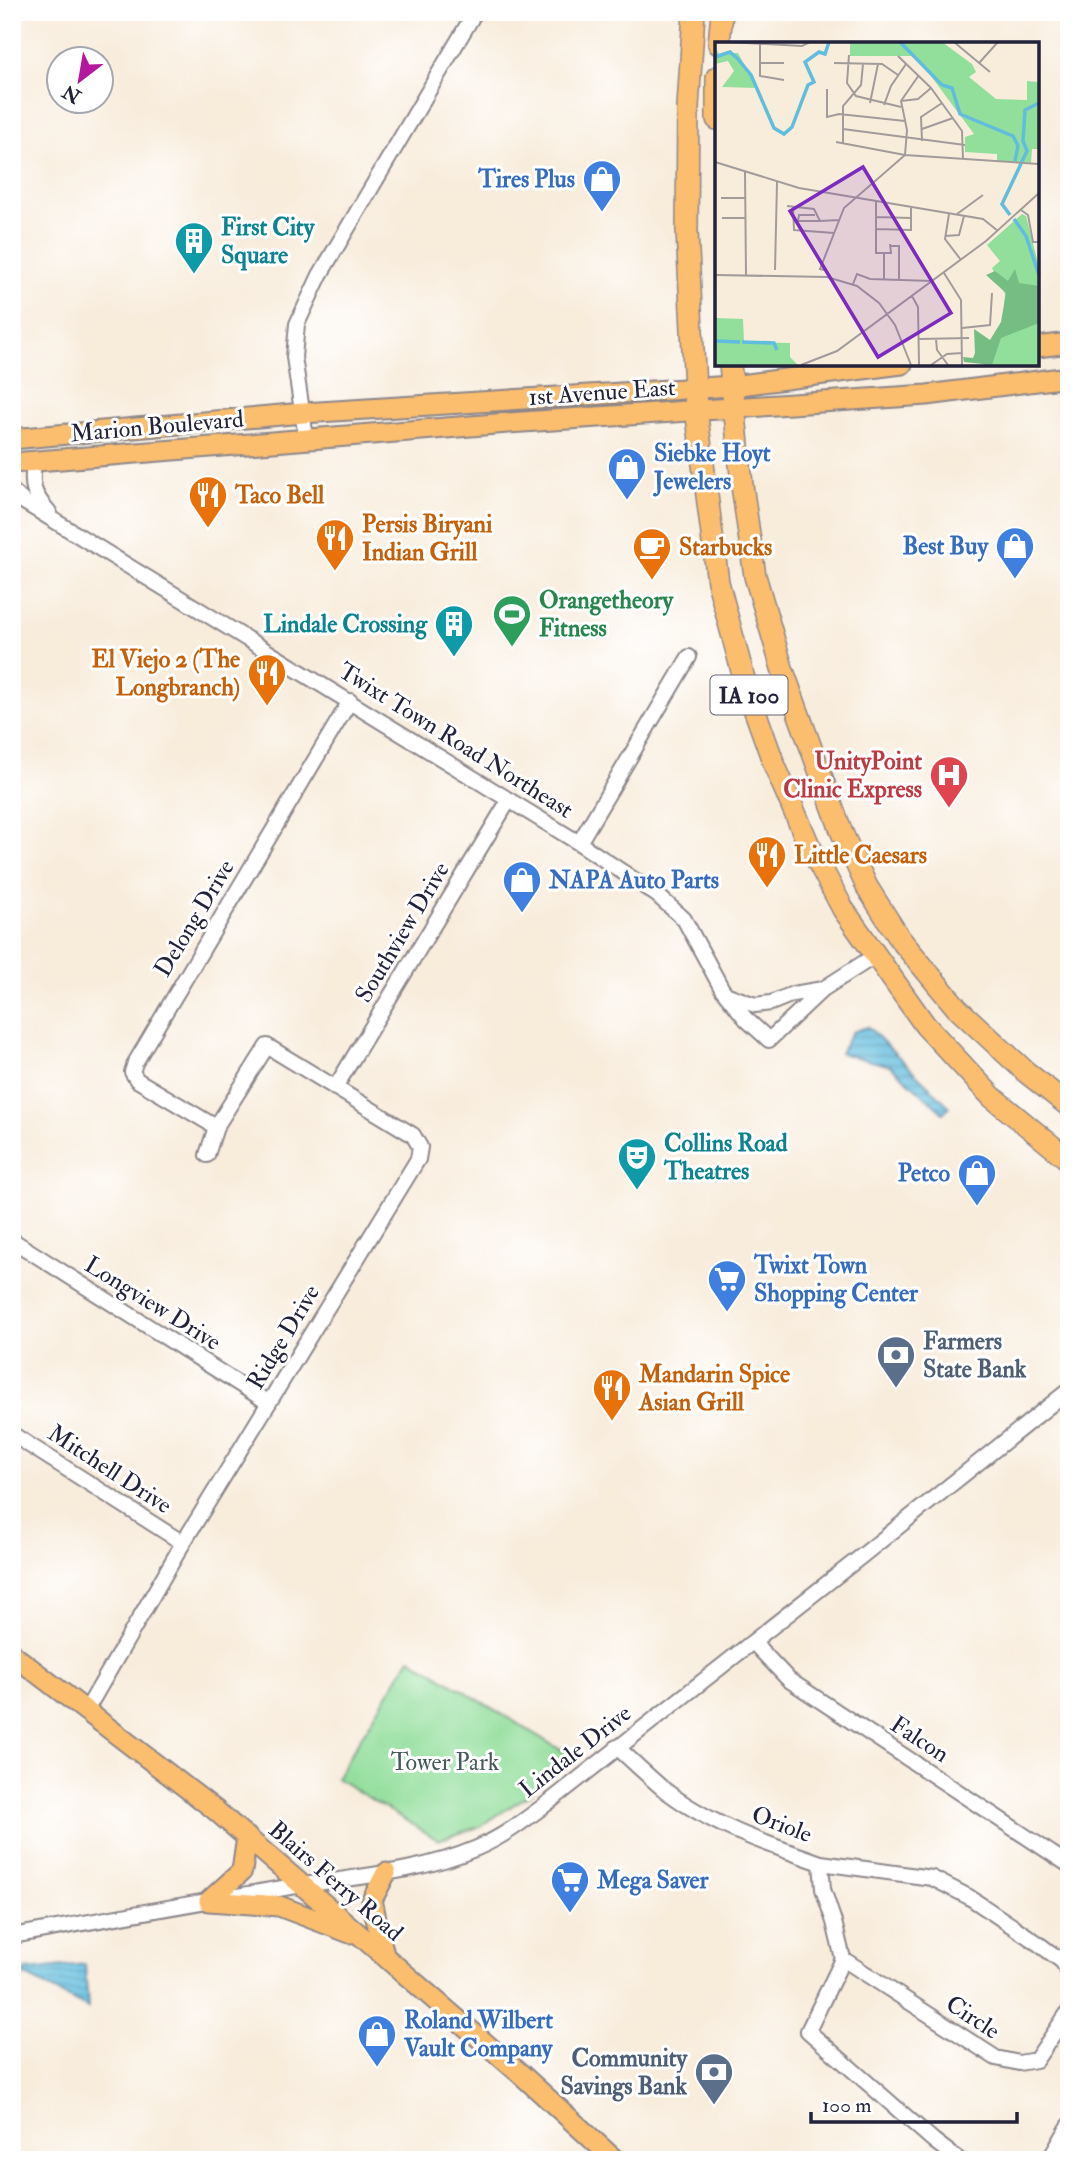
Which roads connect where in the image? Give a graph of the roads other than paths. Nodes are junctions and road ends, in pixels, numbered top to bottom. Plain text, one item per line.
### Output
1 (475, 12) edge
2 (694, 12) edge
3 (722, 12) edge
4 (719, 42) edge
5 (1069, 343) edge
6 (1039, 347) edge
7 (730, 366) edge
8 (891, 366) edge
9 (1069, 377) edge
10 (733, 396) junction
11 (695, 399) junction
12 (303, 413) junction
13 (306, 438) junction
14 (12, 439) edge
15 (34, 461) junction
16 (12, 463) edge
17 (12, 491) edge
18 (60, 523) junction
19 (689, 657) dead end
20 (350, 701) junction
21 (509, 800) junction
22 (579, 843) junction
23 (876, 955) junction
24 (823, 989) junction
25 (727, 995) junction
26 (335, 1088) junction
27 (1069, 1106) edge
28 (216, 1127) junction
29 (206, 1155) dead end
30 (1069, 1160) edge
31 (12, 1241) edge
32 (1069, 1390) edge
33 (269, 1404) junction
34 (12, 1434) edge
35 (183, 1544) junction
36 (753, 1642) junction
37 (12, 1654) edge
38 (87, 1709) junction
39 (617, 1747) junction
40 (247, 1837) junction
41 (821, 1863) junction
42 (1069, 1865) edge
43 (386, 1873) junction
44 (303, 1885) junction
45 (209, 1901) junction
46 (12, 1936) edge
47 (367, 1940) junction
48 (384, 1955) junction
49 (842, 1959) junction
50 (1069, 1975) edge
51 (1066, 2021) edge
52 (1069, 2126) edge
53 (615, 2160) edge
54 (959, 2160) edge
55 (1049, 2160) edge

1 - 12 street
2 - 11 highway, IA 100
3 - 4 highway
5 - 6 main road
7 - 10 highway, IA 100
8 - 10 main road, 1st Avenue East
9 - 10 main road, 1st Avenue East
10 - 11 main road, 1st Avenue East
10 - 27 highway, IA 100
11 - 12 main road, 1st Avenue East
11 - 13 main road, 1st Avenue East
11 - 23 highway, IA 100
12 - 13 street
12 - 14 main road, Marion Boulevard
13 - 15 main road, Marion Boulevard
15 - 16 main road, Marion Boulevard
15 - 18 street
17 - 18 street
18 - 20 street, Twixt Town Road Northeast
19 - 22 street
20 - 21 street, Twixt Town Road Northeast
20 - 28 street, Delong Drive
21 - 22 street, Twixt Town Road Northeast
21 - 26 street, Southview Drive
22 - 25 street, Twixt Town Road Northeast
23 - 24 street, Twixt Town Road Northeast
23 - 30 highway, IA 100
24 - 25 street, Twixt Town Road Northeast
24 - 25 street, Twixt Town Road Northeast
26 - 28 street, Ridge Drive
26 - 33 street, Ridge Drive
28 - 29 street
31 - 33 street, Longview Drive
32 - 36 street, Lindale Drive
33 - 35 street, Ridge Drive
34 - 35 street, Mitchell Drive
35 - 38 street, Ridge Drive
36 - 39 street, Lindale Drive
36 - 42 street, Falcon
37 - 38 main road, Blairs Ferry Road
38 - 40 main road, Blairs Ferry Road
39 - 41 street, Oriole
39 - 43 street, Lindale Drive
40 - 44 main road, Blairs Ferry Road
40 - 45 main road
41 - 49 street, Oriole
41 - 50 street
43 - 44 street, Lindale Drive
43 - 48 main road
44 - 45 street, Lindale Drive
44 - 47 main road, Blairs Ferry Road
45 - 46 street, Lindale Drive
45 - 47 main road
47 - 48 main road, Blairs Ferry Road
48 - 53 main road, Blairs Ferry Road
49 - 51 street, Circle
49 - 54 street
52 - 55 street

